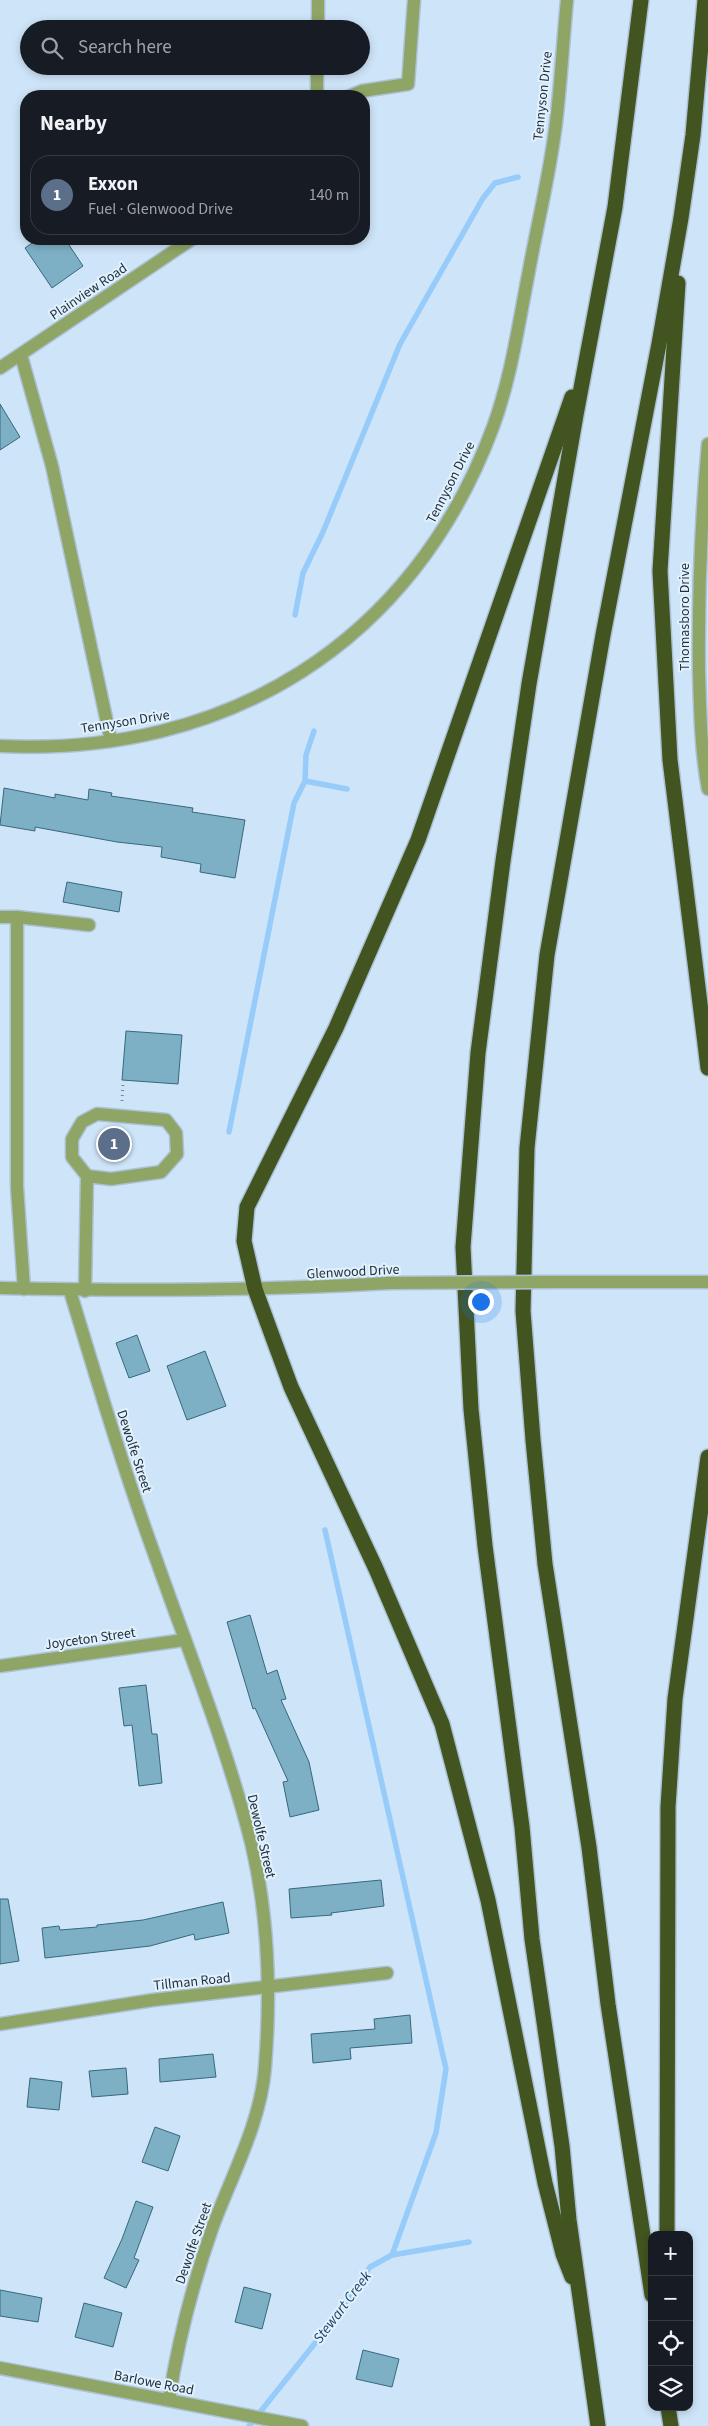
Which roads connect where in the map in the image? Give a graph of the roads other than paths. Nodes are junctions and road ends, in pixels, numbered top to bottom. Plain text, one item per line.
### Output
1 (318, 0) edge
2 (414, 0) edge
3 (567, 0) edge
4 (641, 0) edge
5 (705, 0) edge
6 (318, 20) edge
7 (318, 75) edge
8 (317, 90) edge
9 (369, 90) edge
10 (681, 218) junction
11 (183, 245) edge
12 (588, 352) junction
13 (21, 355) junction
14 (0, 368) edge
15 (708, 444) edge
16 (704, 525) edge
17 (703, 630) edge
18 (704, 710) edge
19 (111, 741) junction
20 (0, 746) edge
21 (708, 790) edge
22 (0, 917) edge
23 (17, 917) junction
24 (89, 925) dead end
25 (708, 1068) edge
26 (87, 1176) junction
27 (708, 1282) edge
28 (0, 1288) edge
29 (24, 1289) junction
30 (255, 1289) junction
31 (70, 1291) junction
32 (85, 1291) junction
33 (708, 1457) edge
34 (184, 1640) junction
35 (0, 1666) edge
36 (387, 1973) dead end
37 (266, 1988) junction
38 (0, 2024) edge
39 (667, 2231) edge
40 (649, 2276) edge
41 (582, 2304) junction
42 (0, 2368) edge
43 (169, 2400) junction
44 (669, 2411) edge
45 (302, 2426) edge
46 (598, 2426) edge
47 (671, 2426) edge

1 - 6 street
2 - 9 street
3 - 19 street, Tennyson Drive
4 - 12 highway
5 - 10 highway
7 - 8 street
10 - 25 highway
10 - 40 highway
11 - 13 street, Plainview Road
12 - 30 highway
12 - 41 highway
13 - 14 street, Plainview Road
13 - 19 street
15 - 16 street, Thomasboro Drive
16 - 17 street, Thomasboro Drive
17 - 18 street, Thomasboro Drive
18 - 21 street, Thomasboro Drive
19 - 20 street, Tennyson Drive
22 - 23 street
23 - 24 street
23 - 29 street
26 - 26 street
26 - 32 street
27 - 30 street, Glenwood Drive, bridge
28 - 29 street, Glenwood Drive
29 - 31 street, Glenwood Drive
30 - 32 street, Glenwood Drive
30 - 41 highway
31 - 32 street, Glenwood Drive
31 - 34 street, Dewolfe Street
33 - 39 highway
34 - 35 street, Joyceton Street
34 - 37 street, Dewolfe Street
36 - 37 street, Tillman Road
37 - 38 street, Tillman Road
37 - 43 street, Dewolfe Street
41 - 46 highway
42 - 43 street, Barlowe Road
43 - 45 street, Barlowe Road
44 - 47 highway

